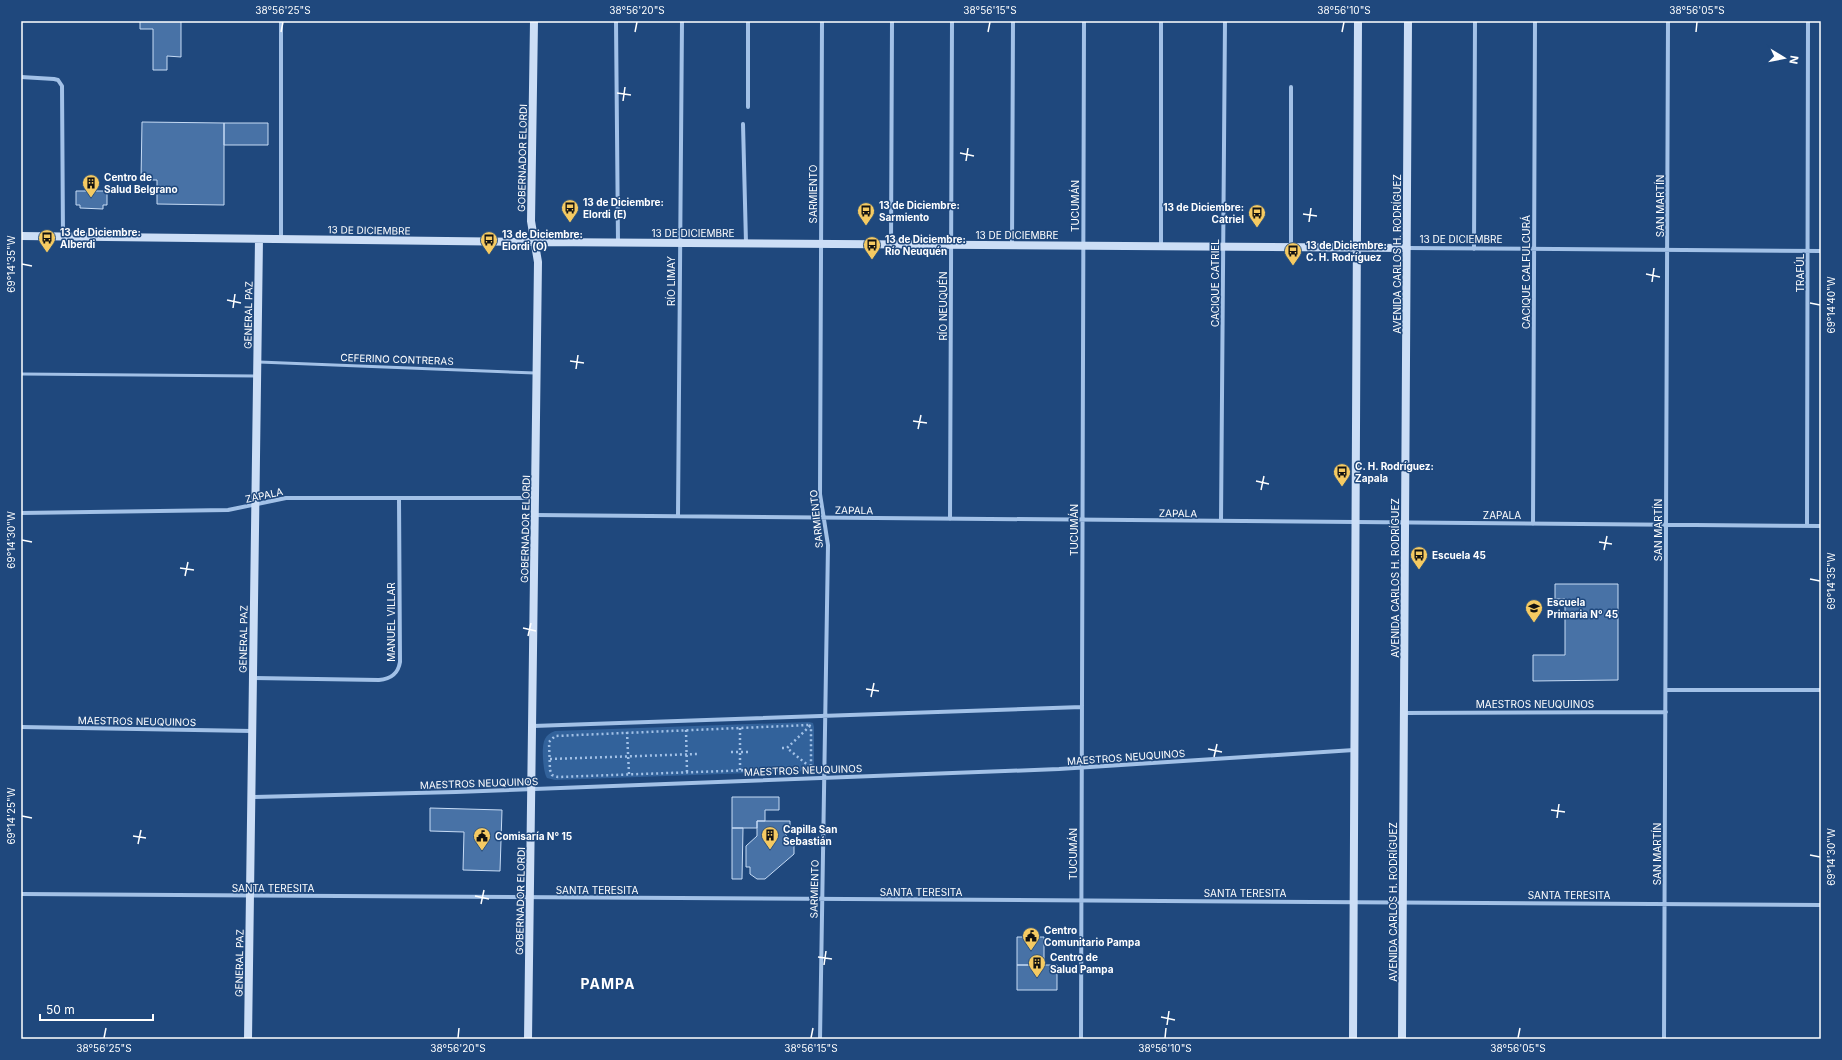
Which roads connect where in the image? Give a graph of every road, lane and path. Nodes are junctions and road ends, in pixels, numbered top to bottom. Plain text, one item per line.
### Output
1 (281, 21) edge
2 (534, 21) edge
3 (616, 21) edge
4 (682, 21) edge
5 (748, 21) edge
6 (822, 21) edge
7 (892, 21) edge
8 (952, 21) edge
9 (1013, 21) edge
10 (1084, 21) edge
11 (1161, 21) edge
12 (1225, 21) edge
13 (1358, 21) edge
14 (1408, 21) edge
15 (1475, 21) edge
16 (1535, 21) edge
17 (1668, 21) edge
18 (1808, 21) edge
19 (21, 77) edge
20 (1291, 87) dead end
21 (748, 107) dead end
22 (743, 124) dead end
23 (21, 236) edge
24 (62, 236) junction
25 (259, 239) junction
26 (281, 239) junction
27 (535, 242) junction
28 (618, 242) junction
29 (680, 243) junction
30 (746, 243) junction
31 (821, 244) junction
32 (891, 244) junction
33 (951, 245) junction
34 (1012, 245) junction
35 (1083, 246) junction
36 (1161, 246) junction
37 (1223, 247) junction
38 (1291, 247) junction
39 (1357, 248) junction
40 (1406, 248) junction
41 (1474, 249) junction
42 (1534, 249) junction
43 (1667, 250) junction
44 (1808, 251) junction
45 (1821, 251) edge
46 (257, 362) junction
47 (537, 373) junction
48 (21, 374) edge
49 (257, 376) junction
50 (399, 498) junction
51 (535, 498) junction
52 (255, 505) junction
53 (21, 513) edge
54 (535, 515) junction
55 (678, 516) junction
56 (824, 518) junction
57 (950, 519) junction
58 (1082, 520) junction
59 (1221, 521) junction
60 (1355, 522) junction
61 (1405, 523) junction
62 (1533, 524) junction
63 (1666, 525) junction
64 (1807, 526) junction
65 (1821, 526) edge
66 (253, 678) junction
67 (1666, 690) junction
68 (1821, 690) edge
69 (1082, 707) junction
70 (1666, 712) junction
71 (1404, 713) junction
72 (825, 716) junction
73 (532, 726) junction
74 (810, 726) junction
75 (21, 727) edge
76 (740, 728) junction
77 (686, 730) junction
78 (252, 731) junction
79 (627, 732) junction
80 (782, 748) dead end
81 (787, 748) junction
82 (1354, 750) junction
83 (731, 752) dead end
84 (740, 752) junction
85 (749, 752) dead end
86 (698, 754) dead end
87 (687, 755) junction
88 (628, 756) junction
89 (550, 759) junction
90 (810, 767) junction
91 (1082, 767) junction
92 (740, 770) junction
93 (687, 772) junction
94 (629, 774) junction
95 (824, 778) junction
96 (532, 789) junction
97 (252, 797) junction
98 (21, 894) edge
99 (250, 896) junction
100 (530, 897) junction
101 (822, 899) junction
102 (1081, 900) junction
103 (1353, 902) junction
104 (1403, 902) junction
105 (1665, 904) junction
106 (1821, 904) edge
107 (248, 1039) edge
108 (528, 1039) edge
109 (820, 1039) edge
110 (1081, 1039) edge
111 (1353, 1039) edge
112 (1402, 1039) edge
113 (1664, 1039) edge

1 - 26 street
2 - 27 street, GOBERNADOR ELORDI
3 - 28 street
4 - 29 street, RÍO LIMAY
5 - 21 street
6 - 31 street, SARMIENTO
7 - 32 street
8 - 33 street, RÍO NEUQUÉN
9 - 34 street
10 - 35 street, TUCUMÁN
11 - 36 street
12 - 37 street, CACIQUE CATRIEL
13 - 39 street
14 - 40 street, AVENIDA CARLOS H. RODRÍGUEZ
15 - 41 street
16 - 42 street, CACIQUE CALFULCURÁ
17 - 43 street, SAN MARTÍN
18 - 44 street, TRAFÚL
19 - 24 street
20 - 38 street
22 - 30 street
23 - 24 street, 13 DE DICIEMBRE
24 - 25 street, 13 DE DICIEMBRE
25 - 26 street, 13 DE DICIEMBRE
25 - 46 street, GENERAL PAZ
26 - 27 street, 13 DE DICIEMBRE
27 - 28 street, 13 DE DICIEMBRE
27 - 47 street, GOBERNADOR ELORDI
28 - 29 street, 13 DE DICIEMBRE
29 - 30 street, 13 DE DICIEMBRE
29 - 55 street, RÍO LIMAY
30 - 31 street, 13 DE DICIEMBRE
31 - 32 street, 13 DE DICIEMBRE
31 - 56 street, SARMIENTO
32 - 33 street, 13 DE DICIEMBRE
33 - 34 street, 13 DE DICIEMBRE
33 - 57 street, RÍO NEUQUÉN
34 - 35 street, 13 DE DICIEMBRE
35 - 36 street, 13 DE DICIEMBRE
35 - 58 street, TUCUMÁN
36 - 37 street, 13 DE DICIEMBRE
37 - 38 street, 13 DE DICIEMBRE
37 - 59 street, CACIQUE CATRIEL
38 - 39 street, 13 DE DICIEMBRE
39 - 40 street, 13 DE DICIEMBRE
39 - 60 street
40 - 41 street, 13 DE DICIEMBRE
40 - 61 street, AVENIDA CARLOS H. RODRÍGUEZ
41 - 42 street, 13 DE DICIEMBRE
42 - 43 street, 13 DE DICIEMBRE
42 - 62 street, CACIQUE CALFULCURÁ
43 - 44 street, 13 DE DICIEMBRE
43 - 63 street, SAN MARTÍN
44 - 45 street, 13 DE DICIEMBRE
44 - 64 street, TRAFÚL
46 - 47 lane, CEFERINO CONTRERAS
46 - 49 street, GENERAL PAZ
47 - 51 street, GOBERNADOR ELORDI
48 - 49 lane
49 - 52 street, GENERAL PAZ
50 - 51 street, ZAPALA
50 - 52 street, ZAPALA
50 - 66 street, MANUEL VILLAR
51 - 54 street, GOBERNADOR ELORDI
52 - 53 street, ZAPALA
52 - 66 street, GENERAL PAZ
54 - 55 street, ZAPALA
54 - 73 street, GOBERNADOR ELORDI
55 - 56 street, ZAPALA
56 - 57 street, ZAPALA
56 - 72 street, SARMIENTO
57 - 58 street, ZAPALA
58 - 59 street, ZAPALA
58 - 69 street, TUCUMÁN
59 - 60 street, ZAPALA
60 - 61 street, ZAPALA
60 - 82 street
61 - 62 street, ZAPALA
61 - 71 street, AVENIDA CARLOS H. RODRÍGUEZ
62 - 63 street, ZAPALA
63 - 64 street, ZAPALA
63 - 67 street, SAN MARTÍN
64 - 65 street, ZAPALA
66 - 78 street, GENERAL PAZ
67 - 68 street
67 - 70 street, SAN MARTÍN
69 - 72 street
69 - 91 street, TUCUMÁN
70 - 71 street, MAESTROS NEUQUINOS
70 - 105 street, SAN MARTÍN
71 - 104 street, AVENIDA CARLOS H. RODRÍGUEZ
72 - 73 street
72 - 95 street, SARMIENTO
73 - 96 street, GOBERNADOR ELORDI
74 - 76 path
74 - 81 path
74 - 90 path
75 - 78 street, MAESTROS NEUQUINOS
76 - 77 path
76 - 84 path
77 - 79 path
77 - 87 path
78 - 97 street, GENERAL PAZ
79 - 88 path
79 - 89 path
80 - 81 path
81 - 90 path
82 - 91 street, MAESTROS NEUQUINOS
82 - 103 street
83 - 84 path
84 - 85 path
84 - 92 path
86 - 87 path
87 - 88 path
87 - 93 path
88 - 89 path
88 - 94 path
89 - 94 path
90 - 92 path
91 - 95 street, MAESTROS NEUQUINOS
91 - 102 street, TUCUMÁN
92 - 93 path
93 - 94 path
95 - 96 street, MAESTROS NEUQUINOS
95 - 101 street, SARMIENTO
96 - 97 street, MAESTROS NEUQUINOS
96 - 100 street, GOBERNADOR ELORDI
97 - 99 street, GENERAL PAZ
98 - 99 street, SANTA TERESITA
99 - 100 street, SANTA TERESITA
99 - 107 street, GENERAL PAZ
100 - 101 street, SANTA TERESITA
100 - 108 street, GOBERNADOR ELORDI
101 - 102 street, SANTA TERESITA
101 - 109 street, SARMIENTO
102 - 103 street, SANTA TERESITA
102 - 110 street, TUCUMÁN
103 - 104 street, SANTA TERESITA
103 - 111 street
104 - 105 street, SANTA TERESITA
104 - 112 street, AVENIDA CARLOS H. RODRÍGUEZ
105 - 106 street, SANTA TERESITA
105 - 113 street, SAN MARTÍN

